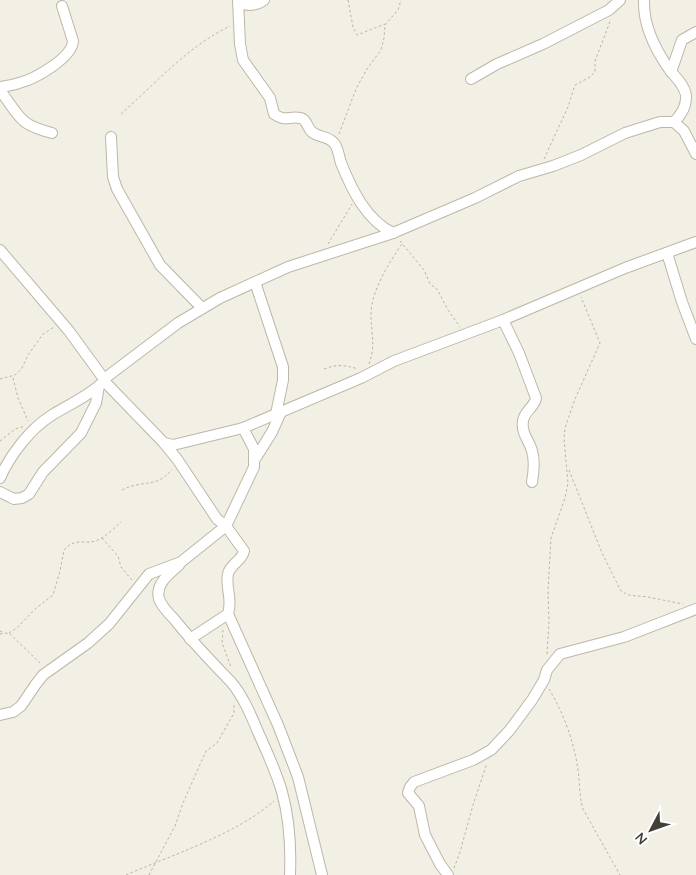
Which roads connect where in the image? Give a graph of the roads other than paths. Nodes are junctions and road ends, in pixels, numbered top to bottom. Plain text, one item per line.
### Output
1 (264, 0) edge
2 (644, 0) edge
3 (239, 2) edge
4 (617, 3) edge
5 (62, 6) dead end
6 (696, 32) edge
7 (671, 72) junction
8 (471, 78) dead end
9 (0, 89) edge
10 (674, 122) junction
11 (52, 133) dead end
12 (111, 137) dead end
13 (696, 154) edge
14 (393, 233) junction
15 (696, 242) edge
16 (0, 250) edge
17 (667, 253) junction
18 (255, 282) junction
19 (202, 308) junction
20 (503, 320) junction
21 (696, 339) edge
22 (102, 382) junction
23 (278, 413) junction
24 (243, 428) junction
25 (164, 442) junction
26 (255, 460) junction
27 (0, 478) edge
28 (532, 482) dead end
29 (0, 492) edge
30 (226, 526) junction
31 (181, 562) junction
32 (692, 607) edge
33 (226, 615) junction
34 (190, 639) junction
35 (0, 715) edge
36 (450, 872) edge
37 (290, 875) edge
38 (322, 875) edge

1 - 3 street
2 - 7 street
3 - 14 street
4 - 8 street
5 - 9 street
6 - 7 street
7 - 10 street
9 - 11 street
10 - 13 street
10 - 14 street
12 - 19 street
14 - 18 street
15 - 17 street
16 - 22 street
17 - 20 street
17 - 21 street
18 - 19 street
18 - 23 street
19 - 22 street
20 - 23 street
20 - 28 street
22 - 25 street
22 - 27 street
22 - 29 street
23 - 24 street
23 - 26 street
24 - 25 street
24 - 26 street
25 - 30 street
26 - 30 street
30 - 31 street
30 - 33 street
31 - 34 street
31 - 35 street
32 - 36 street
33 - 34 street
33 - 38 street
34 - 37 street

